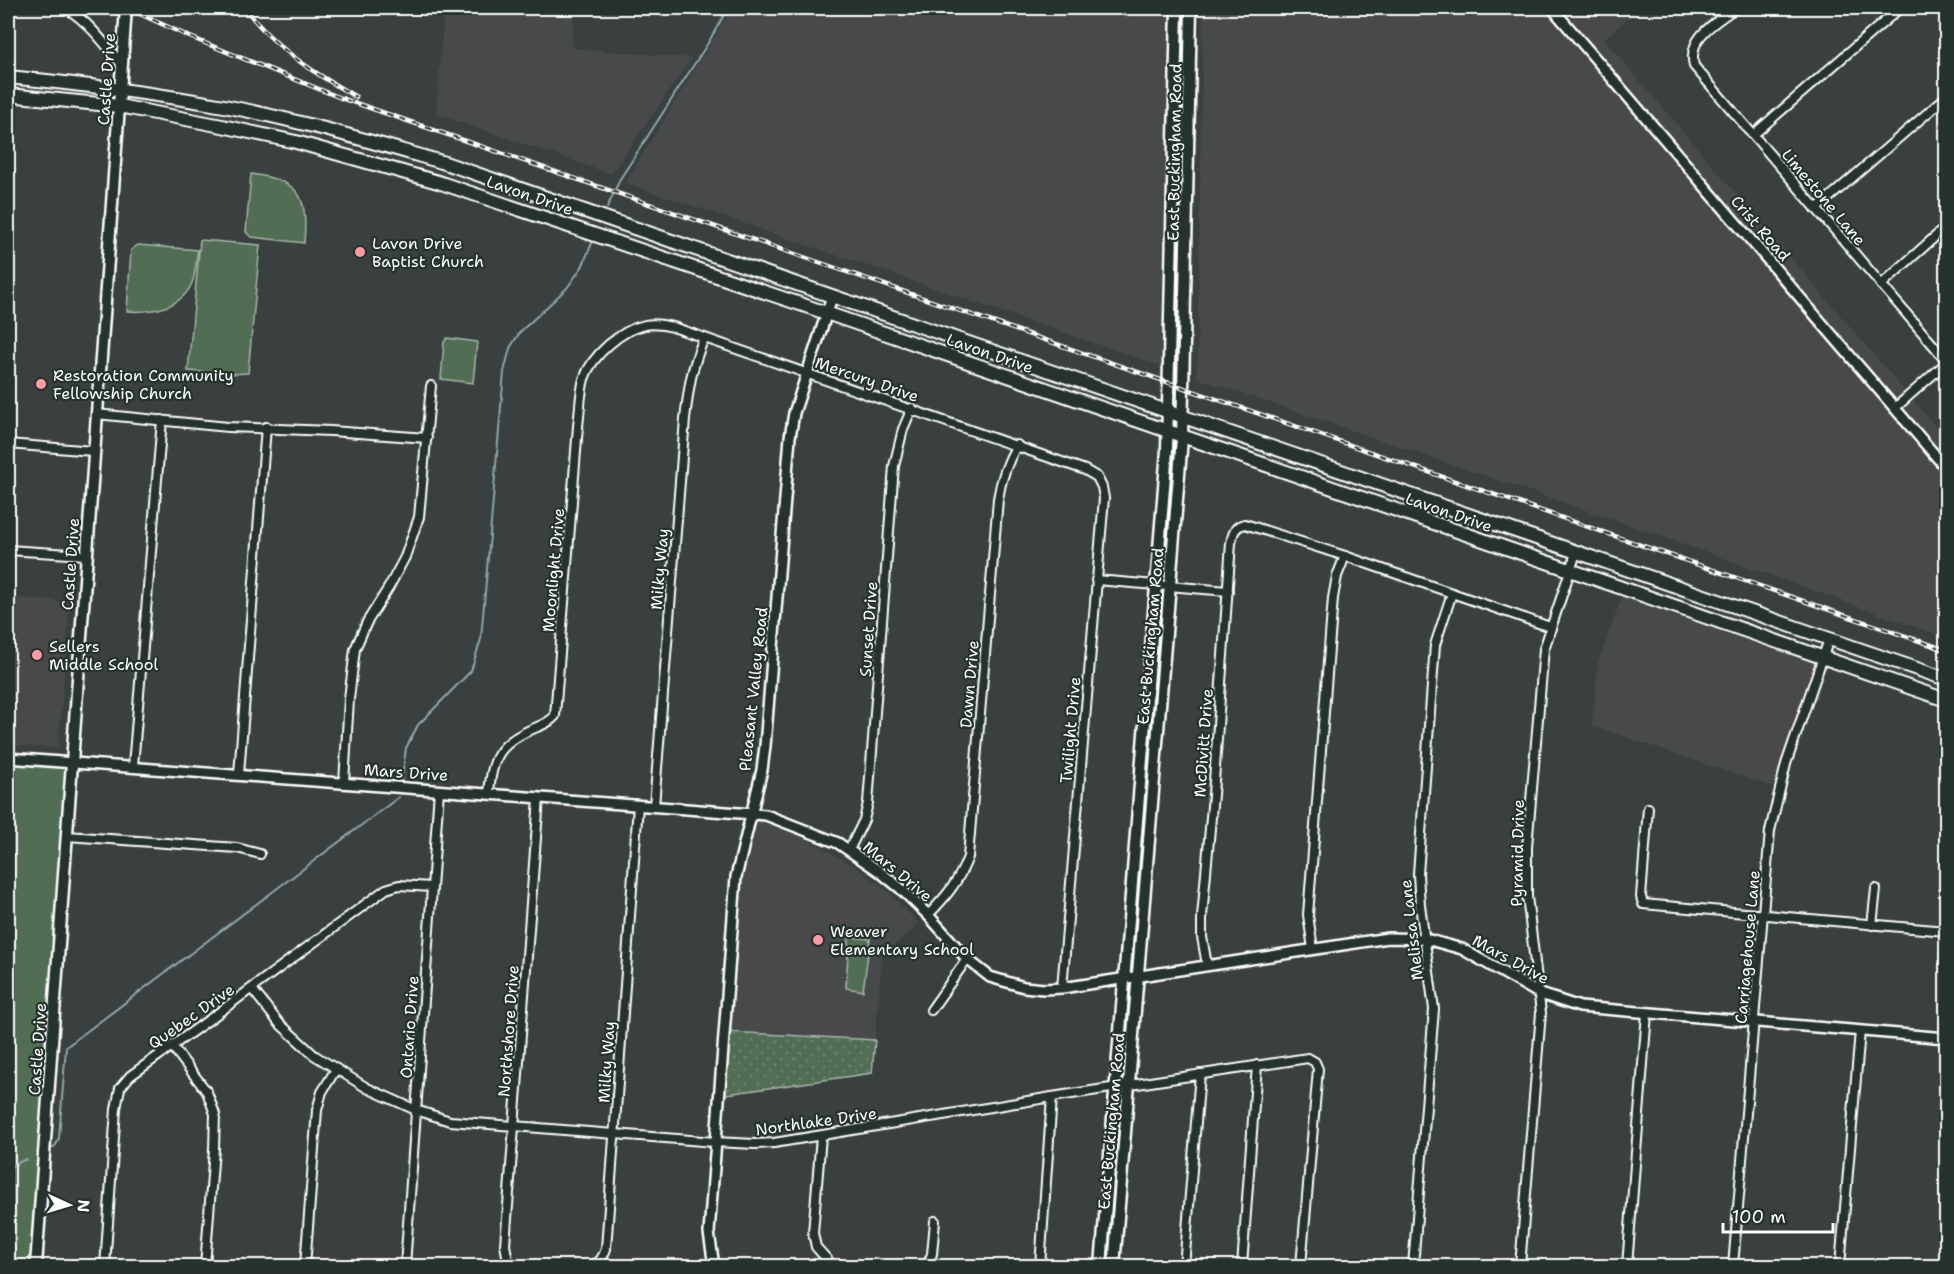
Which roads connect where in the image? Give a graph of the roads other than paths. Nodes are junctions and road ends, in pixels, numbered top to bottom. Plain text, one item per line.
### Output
1 (66, 8) edge
2 (126, 8) edge
3 (1177, 8) edge
4 (1191, 8) edge
5 (1552, 8) edge
6 (1735, 8) edge
7 (1900, 8) edge
8 (1176, 33) junction
9 (1191, 33) junction
10 (122, 65) junction
11 (8, 77) edge
12 (120, 89) junction
13 (8, 95) edge
14 (1947, 97) edge
15 (119, 106) junction
16 (1174, 135) junction
17 (1753, 135) junction
18 (1189, 136) junction
19 (391, 148) junction
20 (327, 150) junction
21 (464, 170) junction
22 (460, 189) junction
23 (1816, 209) junction
24 (1947, 227) edge
25 (1881, 285) junction
26 (832, 297) junction
27 (826, 314) junction
28 (625, 333) joint
29 (704, 338) junction
30 (1947, 362) edge
31 (807, 372) junction
32 (431, 386) dead end
33 (912, 408) junction
34 (1895, 408) junction
35 (1168, 412) junction
36 (96, 414) junction
37 (1183, 417) junction
38 (162, 420) junction
39 (266, 427) junction
40 (1168, 432) junction
41 (427, 438) junction
42 (1182, 438) junction
43 (8, 444) edge
44 (1017, 445) junction
45 (93, 451) junction
46 (1947, 468) edge
47 (1097, 477) joint
48 (8, 550) edge
49 (1576, 553) junction
50 (85, 555) junction
51 (1345, 556) junction
52 (1570, 571) junction
53 (1096, 580) junction
54 (1156, 585) junction
55 (1169, 586) junction
56 (1228, 591) junction
57 (1452, 593) junction
58 (1709, 598) junction
59 (1702, 616) junction
60 (1550, 627) junction
61 (1829, 639) junction
62 (1822, 657) junction
63 (1947, 679) edge
64 (1947, 700) edge
65 (8, 758) edge
66 (72, 762) junction
67 (134, 766) junction
68 (239, 774) junction
69 (344, 783) junction
70 (439, 790) junction
71 (489, 794) junction
72 (539, 798) junction
73 (638, 805) junction
74 (654, 806) junction
75 (1648, 808) dead end
76 (752, 813) junction
77 (68, 836) junction
78 (849, 850) junction
79 (260, 854) dead end
80 (432, 887) junction
81 (1876, 889) dead end
82 (928, 915) junction
83 (1764, 916) junction
84 (1872, 925) junction
85 (1947, 931) edge
86 (1426, 939) junction
87 (1313, 949) junction
88 (967, 959) junction
89 (1207, 965) junction
90 (1138, 977) junction
91 (1125, 978) junction
92 (1062, 988) junction
93 (252, 989) junction
94 (1540, 994) junction
95 (931, 1010) dead end
96 (1647, 1013) junction
97 (1755, 1023) junction
98 (1860, 1031) junction
99 (1947, 1038) edge
100 (172, 1046) junction
101 (1257, 1065) junction
102 (336, 1069) junction
103 (1200, 1074) junction
104 (1129, 1086) junction
105 (1116, 1088) junction
106 (1052, 1097) junction
107 (416, 1110) junction
108 (515, 1126) junction
109 (615, 1134) junction
110 (821, 1136) junction
111 (716, 1142) junction
112 (935, 1221) dead end
113 (36, 1266) edge
114 (105, 1266) edge
115 (205, 1266) edge
116 (305, 1266) edge
117 (405, 1266) edge
118 (509, 1266) edge
119 (591, 1266) edge
120 (714, 1266) edge
121 (833, 1266) edge
122 (927, 1266) edge
123 (1040, 1266) edge
124 (1101, 1266) edge
125 (1114, 1266) edge
126 (1184, 1266) edge
127 (1242, 1266) edge
128 (1301, 1266) edge
129 (1413, 1266) edge
130 (1520, 1266) edge
131 (1627, 1266) edge
132 (1733, 1266) edge
133 (1840, 1266) edge

1 - 10 street
2 - 10 main road, Castle Drive
3 - 8 main road, East Buckingham Road
4 - 9 main road, East Buckingham Road
5 - 34 street, Crist Road
6 - 17 street, Limestone Lane
7 - 17 street
8 - 9 main road
8 - 16 main road, East Buckingham Road
9 - 18 main road, East Buckingham Road
10 - 12 main road, Castle Drive
11 - 12 main road, Lavon Drive
12 - 15 main road, Castle Drive
12 - 19 main road, Lavon Drive
13 - 15 main road, Lavon Drive
14 - 23 street
15 - 20 main road, Lavon Drive
15 - 36 main road, Castle Drive
16 - 18 main road
16 - 35 main road, East Buckingham Road
17 - 23 street, Limestone Lane
18 - 37 main road, East Buckingham Road
19 - 20 main road
19 - 21 main road, Lavon Drive
20 - 22 main road, Lavon Drive
21 - 22 main road
21 - 26 main road, Lavon Drive
22 - 27 main road, Lavon Drive
23 - 25 street, Limestone Lane
24 - 25 street
25 - 30 street, Limestone Lane
26 - 27 street, Pleasant Valley Road
26 - 35 main road, Lavon Drive
27 - 31 street, Pleasant Valley Road
27 - 40 main road, Lavon Drive
28 - 29 street, Mercury Drive
28 - 71 street, Moonlight Drive
29 - 31 street, Mercury Drive
29 - 74 street, Milky Way
30 - 34 street
31 - 33 street, Mercury Drive
31 - 76 street, Pleasant Valley Road
32 - 41 street
33 - 44 street, Mercury Drive
33 - 78 street, Sunset Drive
34 - 46 street, Crist Road
35 - 37 main road, Lavon Drive
35 - 40 main road, East Buckingham Road
36 - 38 street
36 - 45 main road, Castle Drive
37 - 42 main road, East Buckingham Road
37 - 49 main road, Lavon Drive
38 - 39 street
38 - 67 street
39 - 41 street
39 - 68 street
40 - 42 main road, Lavon Drive
40 - 54 main road, East Buckingham Road
41 - 69 street
42 - 52 main road, Lavon Drive
42 - 55 main road, East Buckingham Road
43 - 45 street
44 - 47 street, Mercury Drive
44 - 82 street, Dawn Drive
45 - 50 main road, Castle Drive
47 - 53 street, Twilight Drive
48 - 50 street
49 - 52 street, Pyramid Drive
49 - 58 main road, Lavon Drive
50 - 66 main road, Castle Drive
51 - 56 street, McDivitt Drive
51 - 57 street
51 - 87 street
52 - 59 main road, Lavon Drive
52 - 60 street, Pyramid Drive
53 - 54 street
53 - 92 street, Twilight Drive
54 - 55 street
54 - 91 main road, East Buckingham Road
55 - 56 street
55 - 90 main road, East Buckingham Road
56 - 89 street, McDivitt Drive
57 - 60 street
57 - 86 street, Melissa Lane
58 - 59 main road
58 - 61 main road, Lavon Drive
59 - 62 main road, Lavon Drive
60 - 94 street, Pyramid Drive
61 - 62 street, Carriagehouse Lane
61 - 63 main road, Lavon Drive
62 - 64 main road, Lavon Drive
62 - 83 street, Carriagehouse Lane
65 - 66 street, Mars Drive
66 - 67 street, Mars Drive
66 - 77 main road, Castle Drive
67 - 68 street, Mars Drive
68 - 69 street, Mars Drive
69 - 70 street, Mars Drive
70 - 71 street, Mars Drive
70 - 80 street, Ontario Drive
71 - 72 street, Mars Drive
72 - 73 street, Mars Drive
72 - 108 street, Northshore Drive
73 - 74 street, Mars Drive
73 - 109 street, Milky Way
74 - 76 street, Mars Drive
75 - 83 street
76 - 78 street, Mars Drive
76 - 111 street, Pleasant Valley Road
77 - 79 street
77 - 113 main road, Castle Drive
78 - 82 street, Mars Drive
80 - 93 street, Quebec Drive
80 - 107 street, Ontario Drive
81 - 84 street
82 - 88 street, Mars Drive
83 - 84 street
83 - 97 street, Carriagehouse Lane
84 - 85 street
86 - 87 street, Mars Drive
86 - 94 street, Mars Drive
86 - 129 street, Melissa Lane
87 - 89 street, Mars Drive
88 - 92 street, Mars Drive
88 - 95 street
89 - 90 street, Mars Drive
90 - 91 street, Mars Drive
90 - 104 main road, East Buckingham Road
91 - 92 street, Mars Drive
91 - 105 main road, East Buckingham Road
93 - 100 street, Quebec Drive
93 - 102 street, Northlake Drive
94 - 96 street, Mars Drive
94 - 130 street, Pyramid Drive
96 - 97 street, Mars Drive
96 - 131 street
97 - 98 street, Mars Drive
97 - 132 street, Carriagehouse Lane
98 - 99 street, Mars Drive
98 - 133 street
100 - 114 street, Quebec Drive
100 - 115 street
101 - 103 street, Northlake Drive
101 - 127 street
101 - 128 street, Northlake Drive
102 - 107 street, Northlake Drive
102 - 116 street
103 - 104 street, Northlake Drive
103 - 126 street
104 - 105 street, Northlake Drive
104 - 125 main road, East Buckingham Road
105 - 106 street, Northlake Drive
105 - 124 main road, East Buckingham Road
106 - 110 street, Northlake Drive
106 - 123 street
107 - 108 street, Northlake Drive
107 - 117 street, Ontario Drive
108 - 109 street, Northlake Drive
108 - 118 street, Northshore Drive
109 - 111 street, Northlake Drive
109 - 119 street, Milky Way
110 - 111 street, Northlake Drive
110 - 121 street
111 - 120 street, Pleasant Valley Road
112 - 122 street

